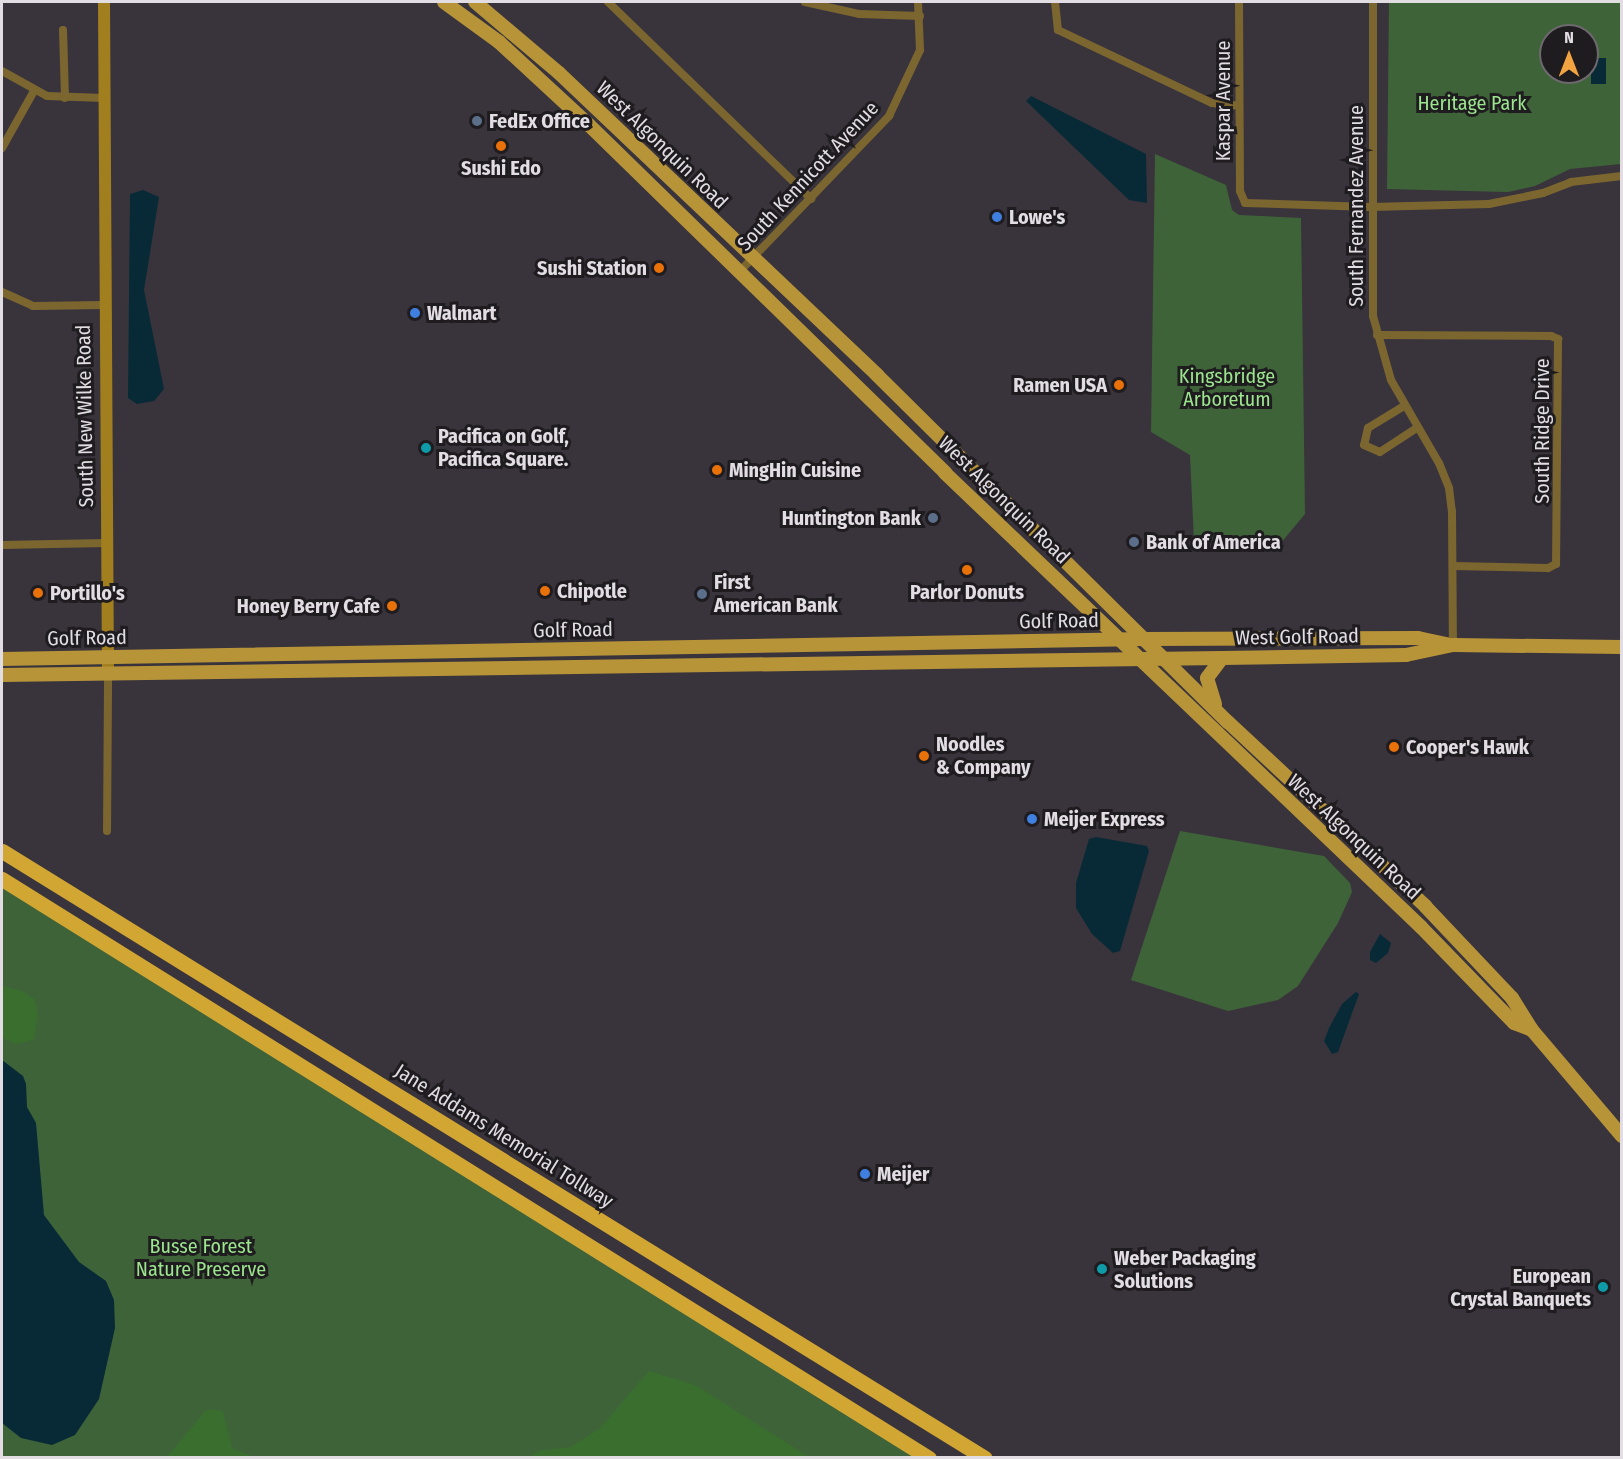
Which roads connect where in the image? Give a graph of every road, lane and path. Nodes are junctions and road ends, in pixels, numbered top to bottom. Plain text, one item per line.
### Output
1 (104, 2) edge
2 (444, 2) edge
3 (475, 2) edge
4 (608, 2) edge
5 (805, 2) edge
6 (918, 2) edge
7 (1055, 2) edge
8 (1239, 2) edge
9 (1373, 2) edge
10 (920, 16) junction
11 (63, 30) dead end
12 (2, 71) edge
13 (34, 92) junction
14 (64, 98) junction
15 (104, 98) junction
16 (1239, 106) junction
17 (2, 148) edge
18 (1622, 176) edge
19 (812, 200) junction
20 (1371, 207) junction
21 (754, 259) junction
22 (741, 270) junction
23 (2, 292) edge
24 (104, 305) junction
25 (1377, 335) junction
26 (1404, 405) junction
27 (1418, 427) junction
28 (106, 543) junction
29 (2, 545) edge
30 (1454, 567) junction
31 (1122, 639) junction
32 (1145, 639) junction
33 (1453, 645) junction
34 (1620, 646) edge
35 (108, 656) junction
36 (1142, 658) junction
37 (1165, 658) junction
38 (1222, 658) junction
39 (2, 659) edge
40 (108, 674) junction
41 (2, 675) edge
42 (1220, 714) junction
43 (107, 831) dead end
44 (2, 851) edge
45 (2, 879) edge
46 (1532, 1030) junction
47 (1622, 1136) edge
48 (929, 1458) edge
49 (985, 1458) edge

1 - 15 main road, South New Wilke Road
2 - 22 main road, West Algonquin Road
3 - 21 main road, West Algonquin Road
4 - 19 street
5 - 10 street
6 - 10 street, South Kennicott Avenue
7 - 16 street
8 - 16 street, Kaspar Avenue
9 - 20 street, South Fernandez Avenue
10 - 19 street, South Kennicott Avenue
11 - 14 street
12 - 13 street
13 - 14 street
13 - 17 street
14 - 15 street
15 - 24 main road, South New Wilke Road
16 - 20 street, Kaspar Avenue
18 - 20 street
19 - 21 street, South Kennicott Avenue
20 - 25 street, South Fernandez Avenue
21 - 22 street, South Kennicott Avenue
21 - 32 main road, West Algonquin Road
22 - 31 main road, West Algonquin Road
23 - 24 street
24 - 28 main road, South New Wilke Road
25 - 26 street, South Fernandez Avenue
25 - 30 street, South Ridge Drive
26 - 27 street, South Fernandez Avenue
26 - 27 street
27 - 30 street, South Fernandez Avenue
28 - 29 street
28 - 35 main road, South New Wilke Road
30 - 33 street, South Fernandez Avenue
31 - 32 main road, Golf Road
31 - 35 main road, Golf Road
31 - 36 main road, West Algonquin Road
32 - 33 main road, West Golf Road
32 - 37 main road, West Algonquin Road
33 - 34 main road, West Golf Road
33 - 38 main road, West Golf Road
35 - 39 main road, Golf Road
35 - 40 main road, South New Wilke Road
36 - 37 main road, West Golf Road
36 - 40 main road, Golf Road
36 - 46 main road, West Algonquin Road
37 - 38 main road, West Golf Road
37 - 42 main road, West Algonquin Road
38 - 42 main road
40 - 41 main road, Golf Road
40 - 43 street, South New Wilke Road
42 - 46 main road, West Algonquin Road
44 - 49 highway, Jane Addams Memorial Tollway
45 - 48 highway
46 - 47 main road, West Algonquin Road

